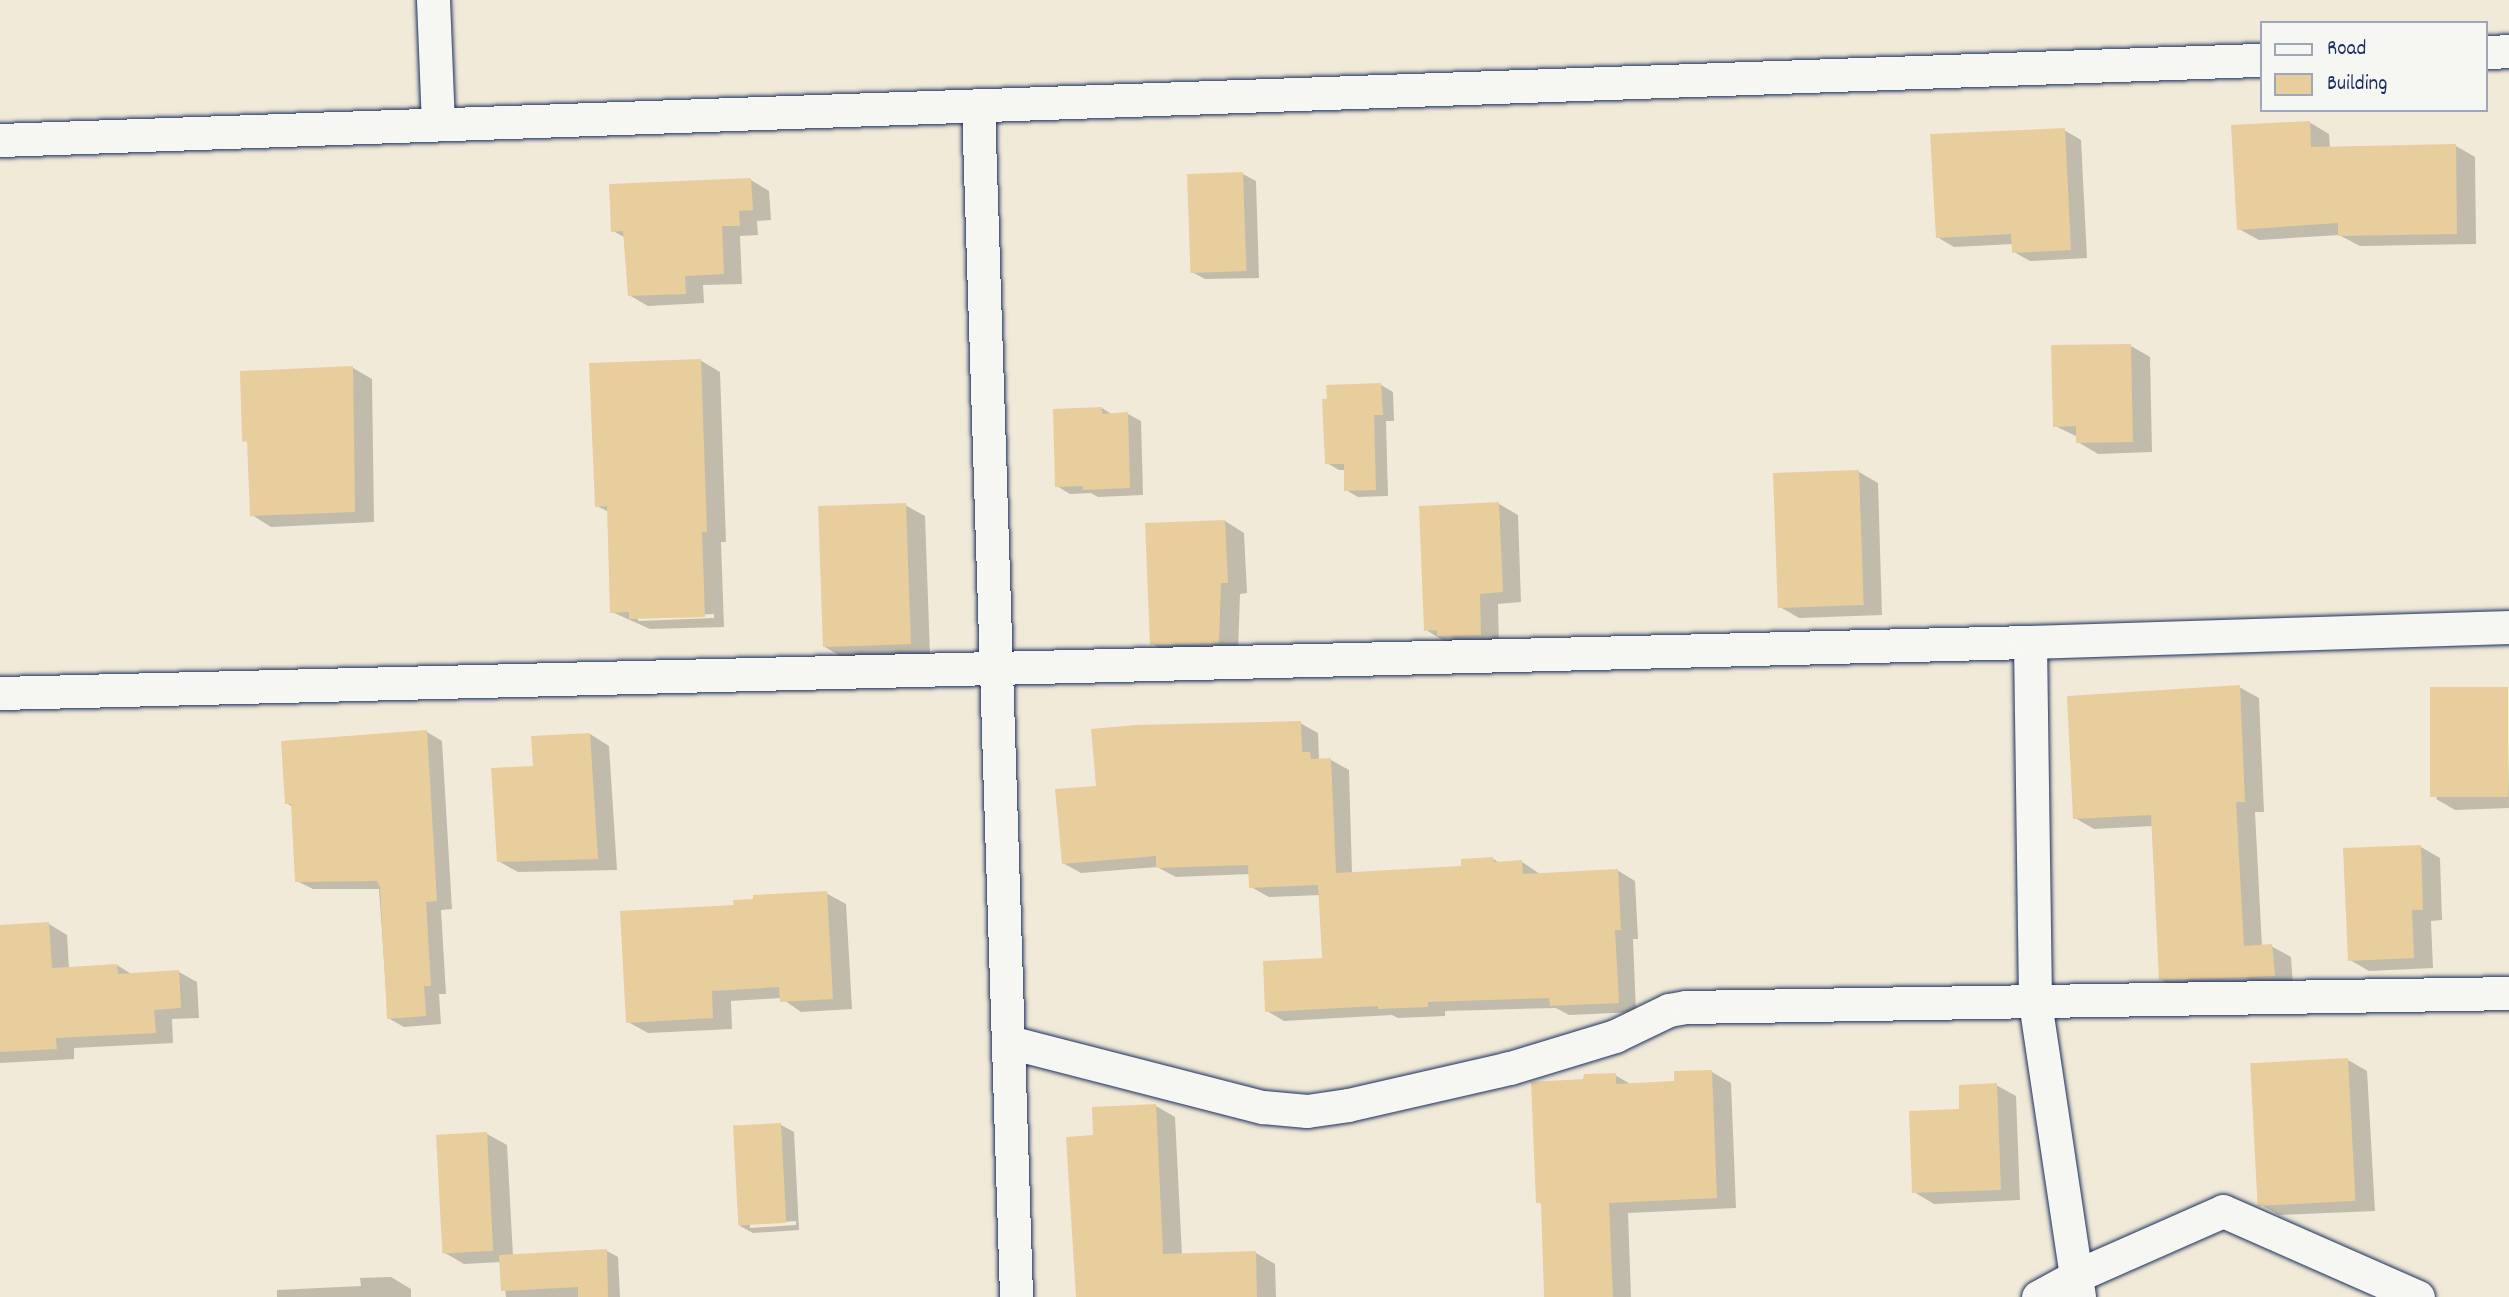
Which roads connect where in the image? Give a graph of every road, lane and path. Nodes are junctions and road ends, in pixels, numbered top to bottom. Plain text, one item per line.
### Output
1 (433, 0) edge
2 (2509, 51) edge
3 (2488, 52) edge
4 (2260, 60) edge
5 (978, 106) junction
6 (438, 124) junction
7 (0, 140) edge
8 (2509, 627) edge
9 (2030, 642) junction
10 (996, 667) junction
11 (0, 693) edge
12 (2509, 993) edge
13 (2035, 1002) junction
14 (1009, 1042) junction
15 (2078, 1286) edge
16 (1016, 1297) edge
17 (2038, 1297) edge
18 (2418, 1297) edge

1 - 6 street
2 - 3 street
4 - 5 street
5 - 6 street
5 - 10 street
6 - 7 street
8 - 9 street
9 - 10 street
9 - 13 street
10 - 11 street
10 - 14 street
12 - 13 street
13 - 14 street
13 - 15 street
14 - 16 street
15 - 17 street
15 - 18 street

